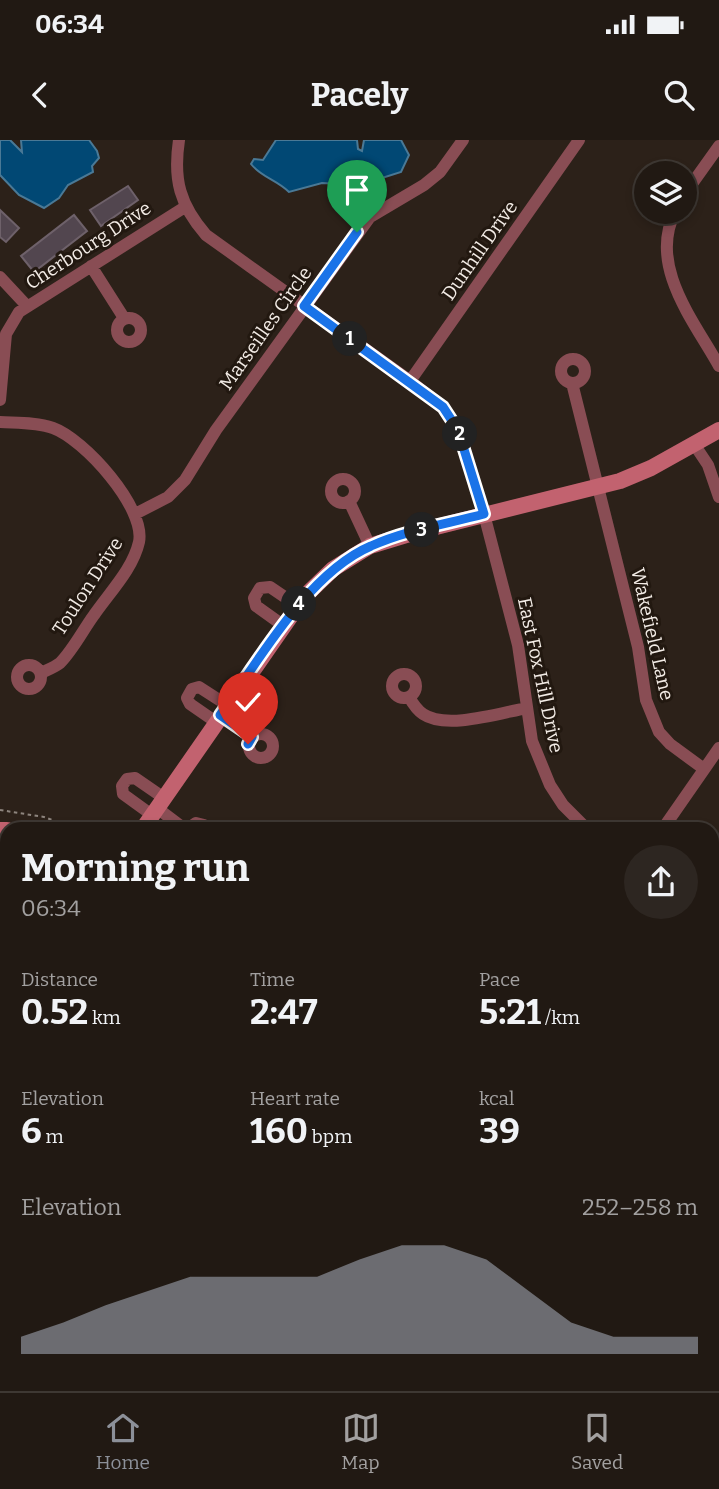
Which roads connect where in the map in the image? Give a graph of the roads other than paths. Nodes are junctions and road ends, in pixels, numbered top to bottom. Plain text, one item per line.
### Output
1 (179, 140) edge
2 (463, 140) edge
3 (579, 140) edge
4 (719, 146) edge
5 (697, 177) edge
6 (185, 207) junction
7 (672, 224) edge
8 (90, 265) junction
9 (0, 276) edge
10 (27, 306) junction
11 (304, 306) junction
12 (124, 318) dead end
13 (719, 366) edge
14 (410, 381) junction
15 (572, 383) dead end
16 (0, 400) edge
17 (0, 422) edge
18 (719, 430) edge
19 (694, 444) junction
20 (598, 486) junction
21 (719, 497) edge
22 (349, 501) dead end
23 (135, 514) junction
24 (484, 514) junction
25 (370, 546) junction
26 (298, 606) junction
27 (284, 626) junction
28 (41, 673) dead end
29 (409, 697) dead end
30 (527, 708) junction
31 (221, 714) junction
32 (252, 737) dead end
33 (719, 748) edge
34 (704, 769) junction
35 (158, 807) junction
36 (148, 822) edge
37 (176, 822) edge
38 (580, 822) edge
39 (668, 822) edge

1 - 6 street
2 - 11 street, Marseilles Circle
3 - 14 street, Dunhill Drive
4 - 5 street
6 - 8 street, Cherbourg Drive
6 - 11 street, East Fox Hill Drive
7 - 13 street
8 - 10 street, Cherbourg Drive
8 - 12 street
9 - 10 street
10 - 16 street, Cherbourg Drive
11 - 14 street, East Fox Hill Drive
11 - 23 street, Marseilles Circle
14 - 24 street, East Fox Hill Drive
15 - 20 street, Wakefield Lane
17 - 23 street
18 - 19 street
19 - 20 street
19 - 21 street
20 - 24 street
20 - 34 street, Wakefield Lane
22 - 25 street
23 - 28 street, Toulon Drive
24 - 25 street
24 - 30 street, East Fox Hill Drive
25 - 26 street
26 - 27 street
26 - 27 street
27 - 31 street
29 - 30 street
30 - 38 street, East Fox Hill Drive
31 - 32 street
31 - 35 street
33 - 34 street
34 - 39 street
35 - 36 street
35 - 37 street

